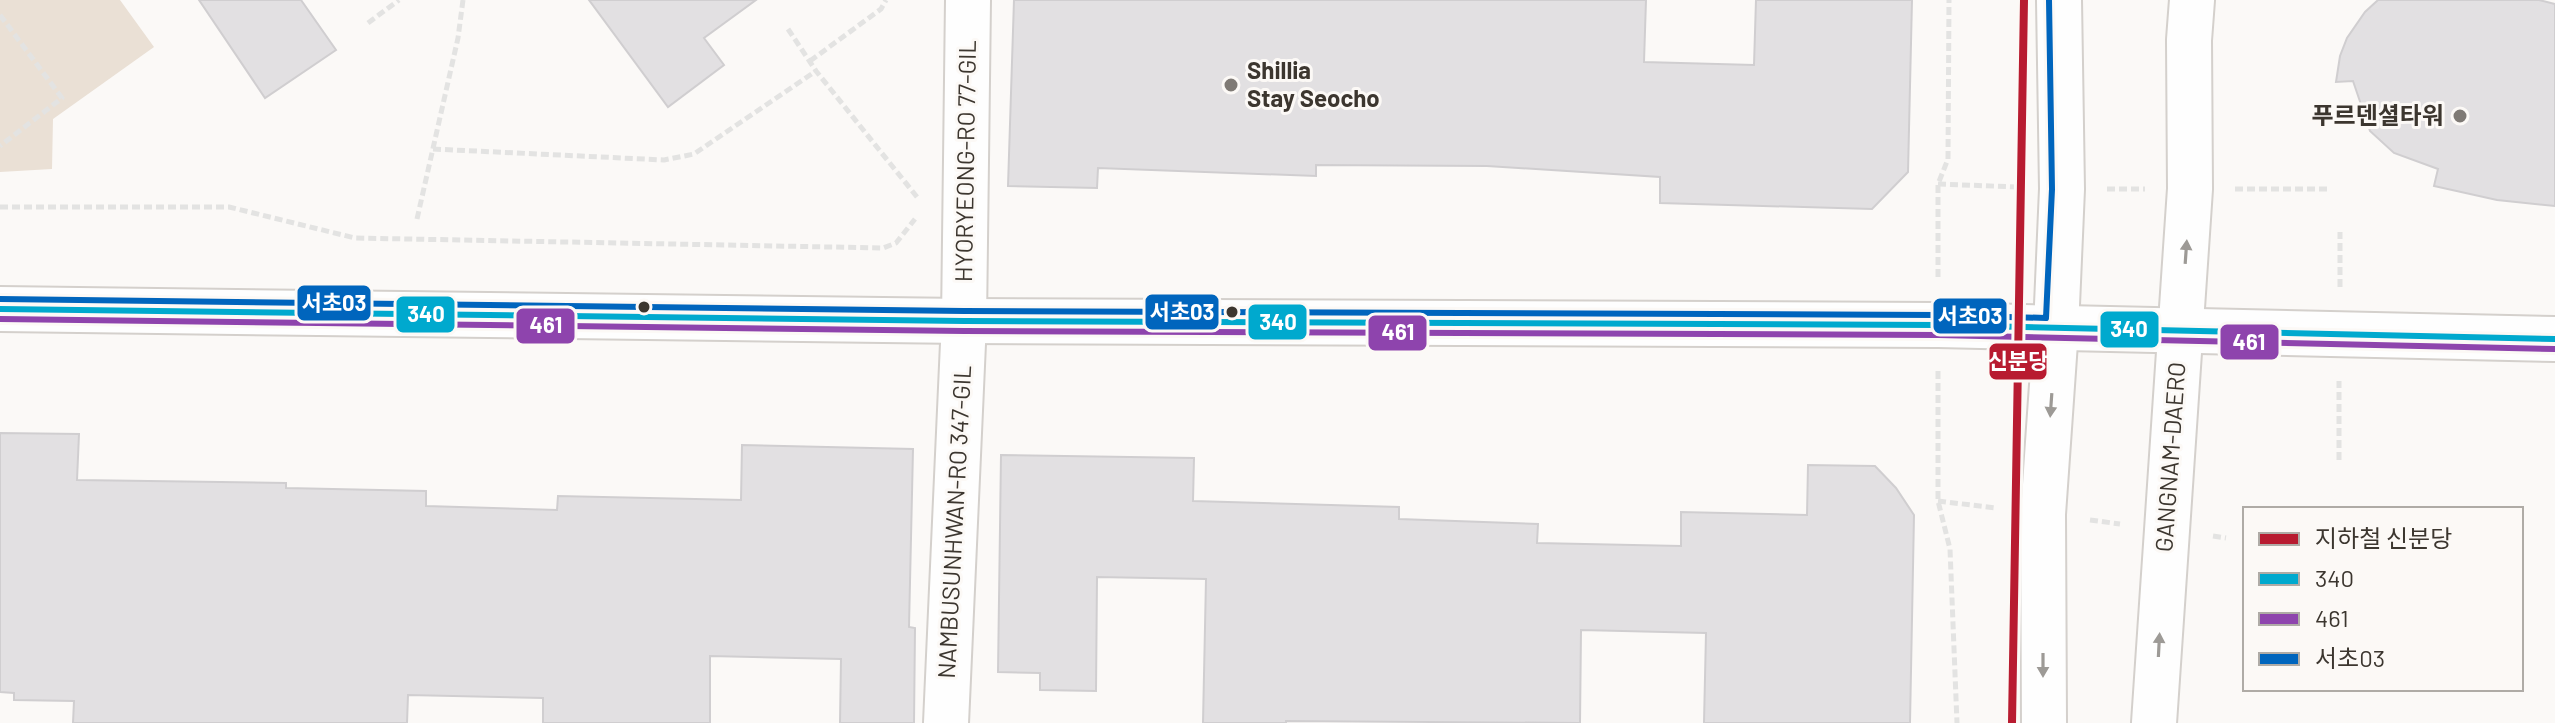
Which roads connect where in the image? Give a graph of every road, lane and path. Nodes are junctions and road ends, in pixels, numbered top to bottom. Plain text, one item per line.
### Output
1 (399, 0) edge
2 (463, 0) edge
3 (886, 0) edge
4 (968, 0) edge
5 (1949, 0) edge
6 (2059, 0) edge
7 (2189, 13) edge
8 (0, 15) edge
9 (368, 23) dead end
10 (788, 29) dead end
11 (810, 61) junction
12 (816, 71) junction
13 (0, 146) edge
14 (433, 149) junction
15 (2062, 189) junction
16 (2190, 189) junction
17 (2329, 189) dead end
18 (0, 207) edge
19 (925, 207) dead end
20 (417, 219) dead end
21 (915, 219) dead end
22 (0, 309) edge
23 (964, 321) junction
24 (2056, 328) junction
25 (2181, 329) junction
26 (2555, 339) edge
27 (1938, 501) dead end
28 (946, 723) edge
29 (1957, 723) edge
30 (2044, 723) edge
31 (2154, 723) edge

1 - 9 path
2 - 14 path
3 - 11 path
4 - 23 main road, HYORYEONG-RO 77-GIL
5 - 15 path
6 - 15 main road
7 - 16 main road, GANGNAM-DAERO
8 - 13 path
10 - 11 path
11 - 12 path
12 - 14 path
12 - 19 path
14 - 20 path
15 - 16 path
15 - 24 main road
16 - 17 path
25 -> 16 main road, GANGNAM-DAERO
18 - 21 path
22 - 23 main road
23 - 24 main road
23 - 28 main road, NAMBUSUNHWAN-RO 347-GIL
24 - 25 main road
24 -> 30 main road
25 - 26 main road
31 -> 25 main road, GANGNAM-DAERO
27 - 29 path

